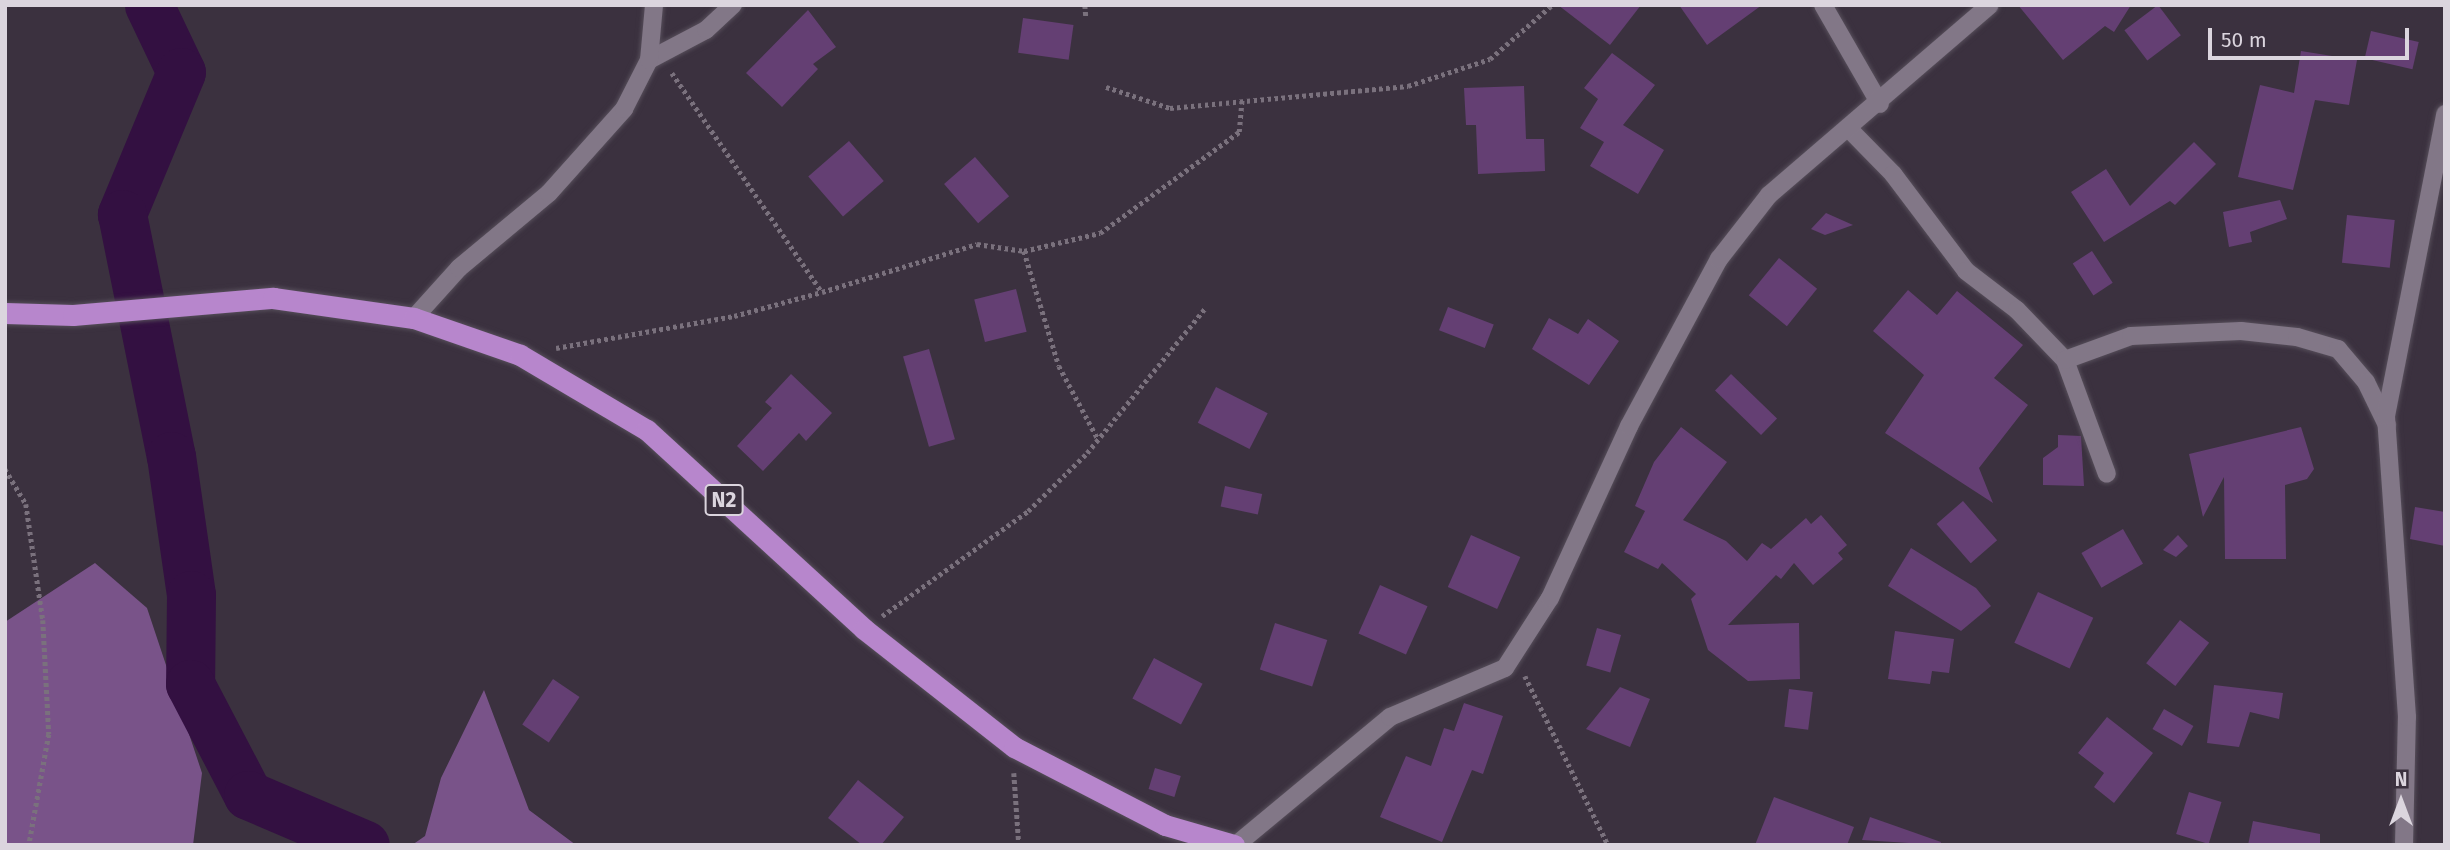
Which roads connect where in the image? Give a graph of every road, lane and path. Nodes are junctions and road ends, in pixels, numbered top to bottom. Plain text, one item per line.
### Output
1 (654, 5) edge
2 (733, 5) edge
3 (1085, 5) edge
4 (1552, 5) edge
5 (1823, 5) edge
6 (1990, 5) edge
7 (1086, 16) dead end
8 (654, 57) junction
9 (1106, 87) dead end
10 (1242, 100) junction
11 (1880, 104) junction
12 (2445, 114) edge
13 (1849, 130) junction
14 (1024, 251) junction
15 (822, 292) junction
16 (1206, 307) dead end
17 (5, 313) edge
18 (414, 318) junction
19 (520, 355) junction
20 (2066, 360) junction
21 (2387, 425) junction
22 (1098, 439) junction
23 (5, 469) edge
24 (2107, 474) dead end
25 (864, 629) junction
26 (1513, 656) junction
27 (1014, 747) junction
28 (29, 845) edge
29 (1019, 845) edge
30 (1235, 845) edge
31 (1608, 845) edge
32 (2404, 845) edge

1 - 8 street
2 - 8 street
3 - 7 path
4 - 10 path
5 - 11 street
6 - 11 street
8 - 15 path
8 - 18 street
9 - 10 path
10 - 14 path
11 - 13 street
12 - 21 street
13 - 20 street
13 - 26 street
14 - 15 path
14 - 22 path
15 - 19 path
16 - 22 path
17 - 18 highway, N2
18 - 19 highway, N2
19 - 25 highway, N2
20 - 21 street
20 - 24 street
21 - 32 street
22 - 25 path
23 - 28 path
25 - 27 highway, N2
26 - 30 street
26 - 31 path
27 - 29 path
27 - 30 highway, N2

